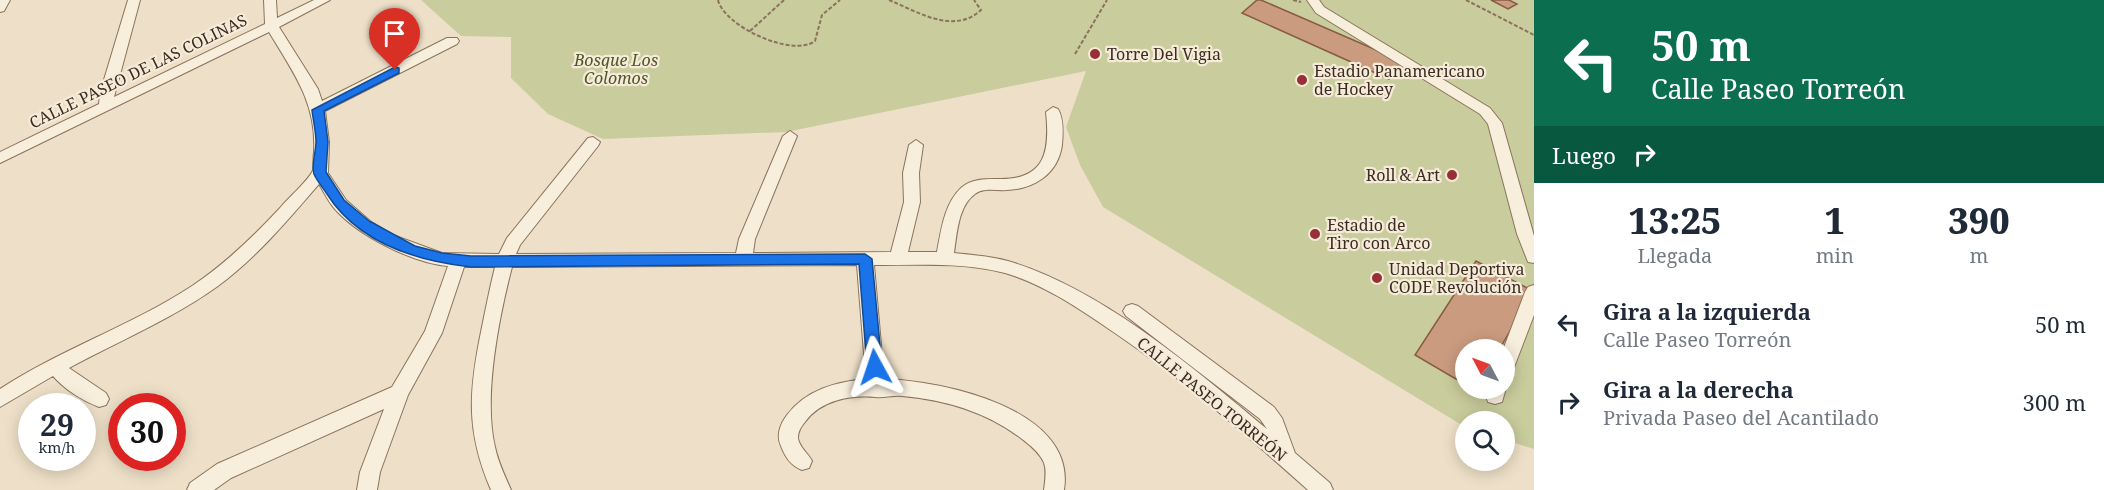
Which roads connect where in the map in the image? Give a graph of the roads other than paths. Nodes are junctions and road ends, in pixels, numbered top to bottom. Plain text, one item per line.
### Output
1 (4, 0) edge
2 (134, 0) edge
3 (270, 0) edge
4 (324, 0) edge
5 (1313, 0) edge
6 (0, 8) edge
7 (271, 25) junction
8 (452, 41) dead end
9 (106, 107) junction
10 (318, 110) junction
11 (1053, 112) dead end
12 (790, 136) dead end
13 (594, 142) dead end
14 (916, 145) dead end
15 (0, 159) edge
16 (320, 173) junction
17 (1534, 257) edge
18 (865, 259) junction
19 (898, 259) junction
20 (742, 260) junction
21 (944, 260) junction
22 (458, 261) junction
23 (504, 261) junction
24 (1534, 292) edge
25 (1132, 311) dead end
26 (1515, 341) edge
27 (55, 365) junction
28 (876, 389) junction
29 (399, 393) junction
30 (0, 399) edge
31 (99, 399) dead end
32 (1288, 459) junction
33 (802, 461) dead end
34 (197, 490) edge
35 (367, 490) edge
36 (501, 490) edge
37 (1054, 490) edge
38 (1323, 490) edge

1 - 6 street
2 - 9 street
3 - 7 street
4 - 7 street, CALLE PASEO DE LAS COLINAS
5 - 17 street
7 - 9 street, CALLE PASEO DE LAS COLINAS
7 - 10 street
8 - 10 street
9 - 15 street, CALLE PASEO DE LAS COLINAS
10 - 16 street
11 - 21 street
12 - 20 street
13 - 23 street
14 - 19 street
16 - 22 street, CALLE PASEO TORREÓN
16 - 27 street
18 - 19 street, CALLE PASEO TORREÓN
18 - 20 street, CALLE PASEO TORREÓN
18 - 28 street
19 - 21 street, CALLE PASEO TORREÓN
20 - 23 street, CALLE PASEO TORREÓN
21 - 32 street, CALLE PASEO TORREÓN
22 - 23 street, CALLE PASEO TORREÓN
22 - 29 street
23 - 36 street
24 - 26 street
25 - 32 street
27 - 30 street
27 - 31 street
28 - 33 street
28 - 37 street
29 - 34 street
29 - 35 street
32 - 38 street, CALLE PASEO TORREÓN

